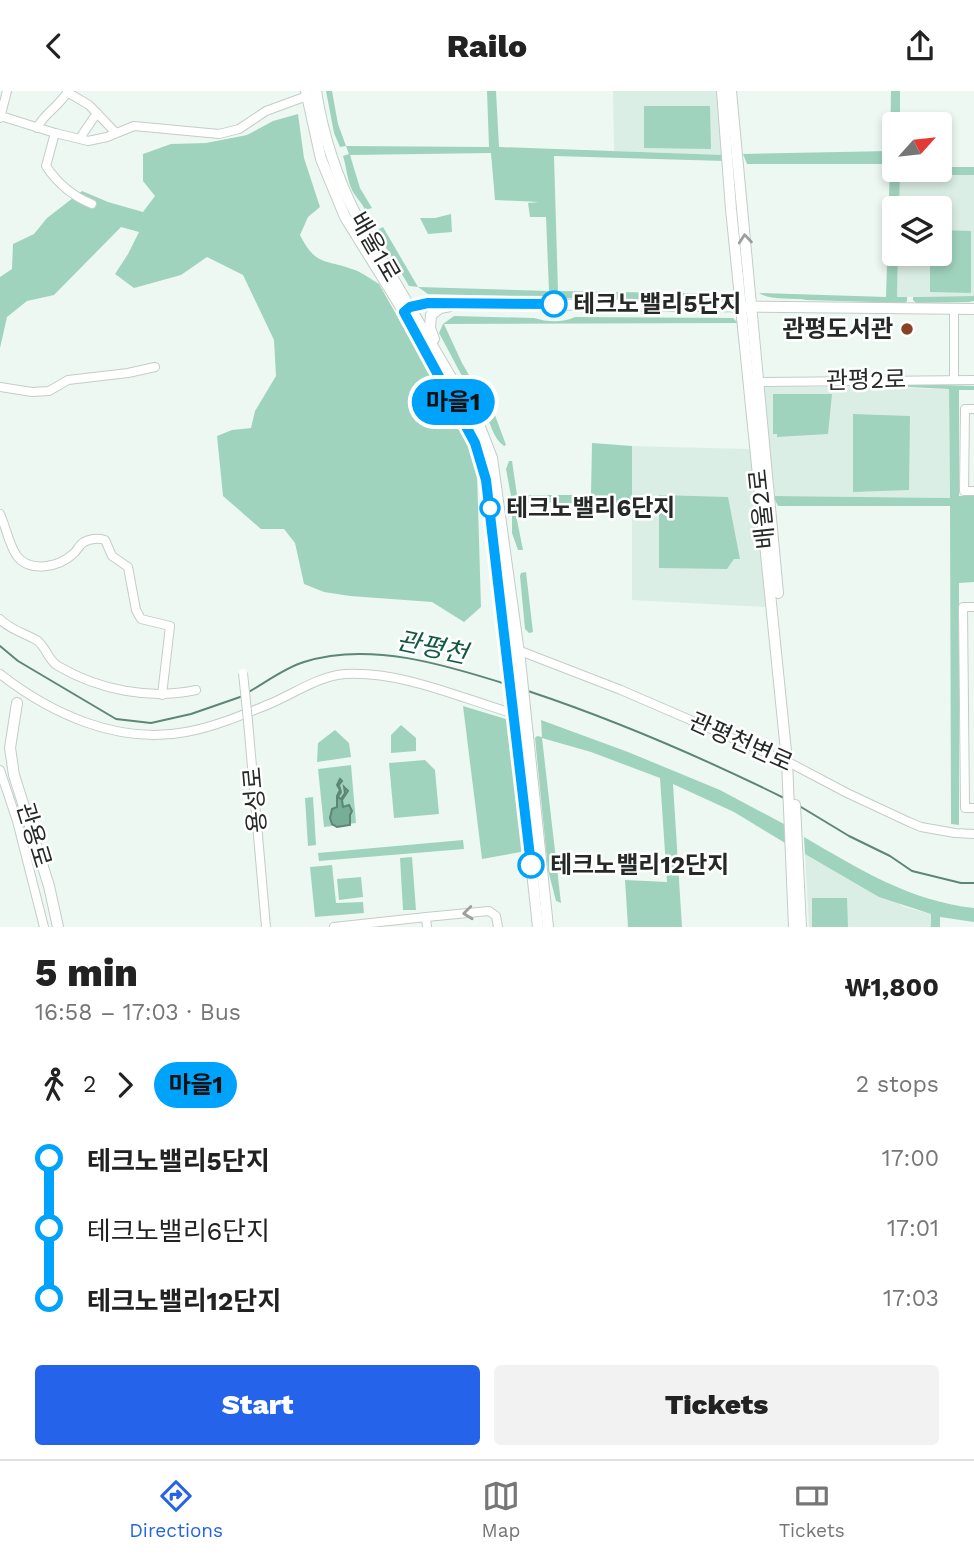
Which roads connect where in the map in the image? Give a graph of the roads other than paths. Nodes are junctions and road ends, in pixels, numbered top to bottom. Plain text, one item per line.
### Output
1 (722, 91) edge
2 (731, 91) edge
3 (7, 92) edge
4 (67, 92) edge
5 (310, 93) edge
6 (97, 113) junction
7 (0, 117) edge
8 (37, 128) junction
9 (55, 133) junction
10 (116, 134) junction
11 (80, 138) junction
12 (92, 204) dead end
13 (454, 303) junction
14 (746, 307) junction
15 (954, 309) junction
16 (974, 309) edge
17 (407, 310) junction
18 (439, 359) junction
19 (155, 367) dead end
20 (954, 379) junction
21 (974, 380) edge
22 (759, 381) junction
23 (0, 387) edge
24 (974, 409) edge
25 (974, 491) edge
26 (0, 515) edge
27 (974, 607) edge
28 (2, 627) edge
29 (513, 654) junction
30 (243, 673) dead end
31 (0, 674) edge
32 (964, 680) junction
33 (974, 681) edge
34 (196, 690) dead end
35 (162, 695) junction
36 (17, 703) dead end
37 (518, 713) junction
38 (789, 762) junction
39 (0, 770) edge
40 (969, 773) edge
41 (970, 808) edge
42 (793, 829) junction
43 (974, 834) edge
44 (426, 922) edge
45 (44, 927) edge
46 (58, 927) edge
47 (266, 927) edge
48 (334, 927) edge
49 (498, 927) edge
50 (538, 927) edge
51 (548, 927) edge
52 (794, 927) edge
53 (801, 927) edge

1 - 14 main road, 배울2로
14 -> 2 main road, 배울2로
3 - 7 street
4 - 6 street
4 - 8 street
5 - 10 street
5 - 17 main road, 배울1로
6 - 10 street
6 - 11 street
7 - 8 street
8 - 9 street
9 - 11 street
9 - 12 street
10 - 11 street
13 - 14 main road
13 - 17 main road
13 - 18 main road
14 - 15 main road
14 - 22 main road, 배울2로
14 - 38 main road, 배울2로
15 - 16 main road
15 - 20 street
17 - 18 main road, 배울1로
17 - 29 main road, 배울1로
18 - 29 main road, 배울1로
19 - 23 street
20 - 21 street, 관평2로
20 - 22 street, 관평2로
22 - 38 main road, 배울2로
24 - 25 street
26 - 35 street
27 - 32 street
28 - 35 street
29 - 37 main road, 배울1로
29 - 38 street, 관평천변로
30 - 47 street, 용성로, bridge
31 - 37 street
32 - 33 street
32 - 40 street
34 - 35 street
36 - 46 main road, 관용로
37 - 50 main road, 배울1로
37 - 51 main road, 배울1로
38 - 42 main road, 배울2로
38 - 43 street, 관평천변로
39 - 45 street
40 - 41 street
42 - 52 main road, 배울2로
42 - 53 main road, 배울2로
44 - 48 street
49 -> 44 street

